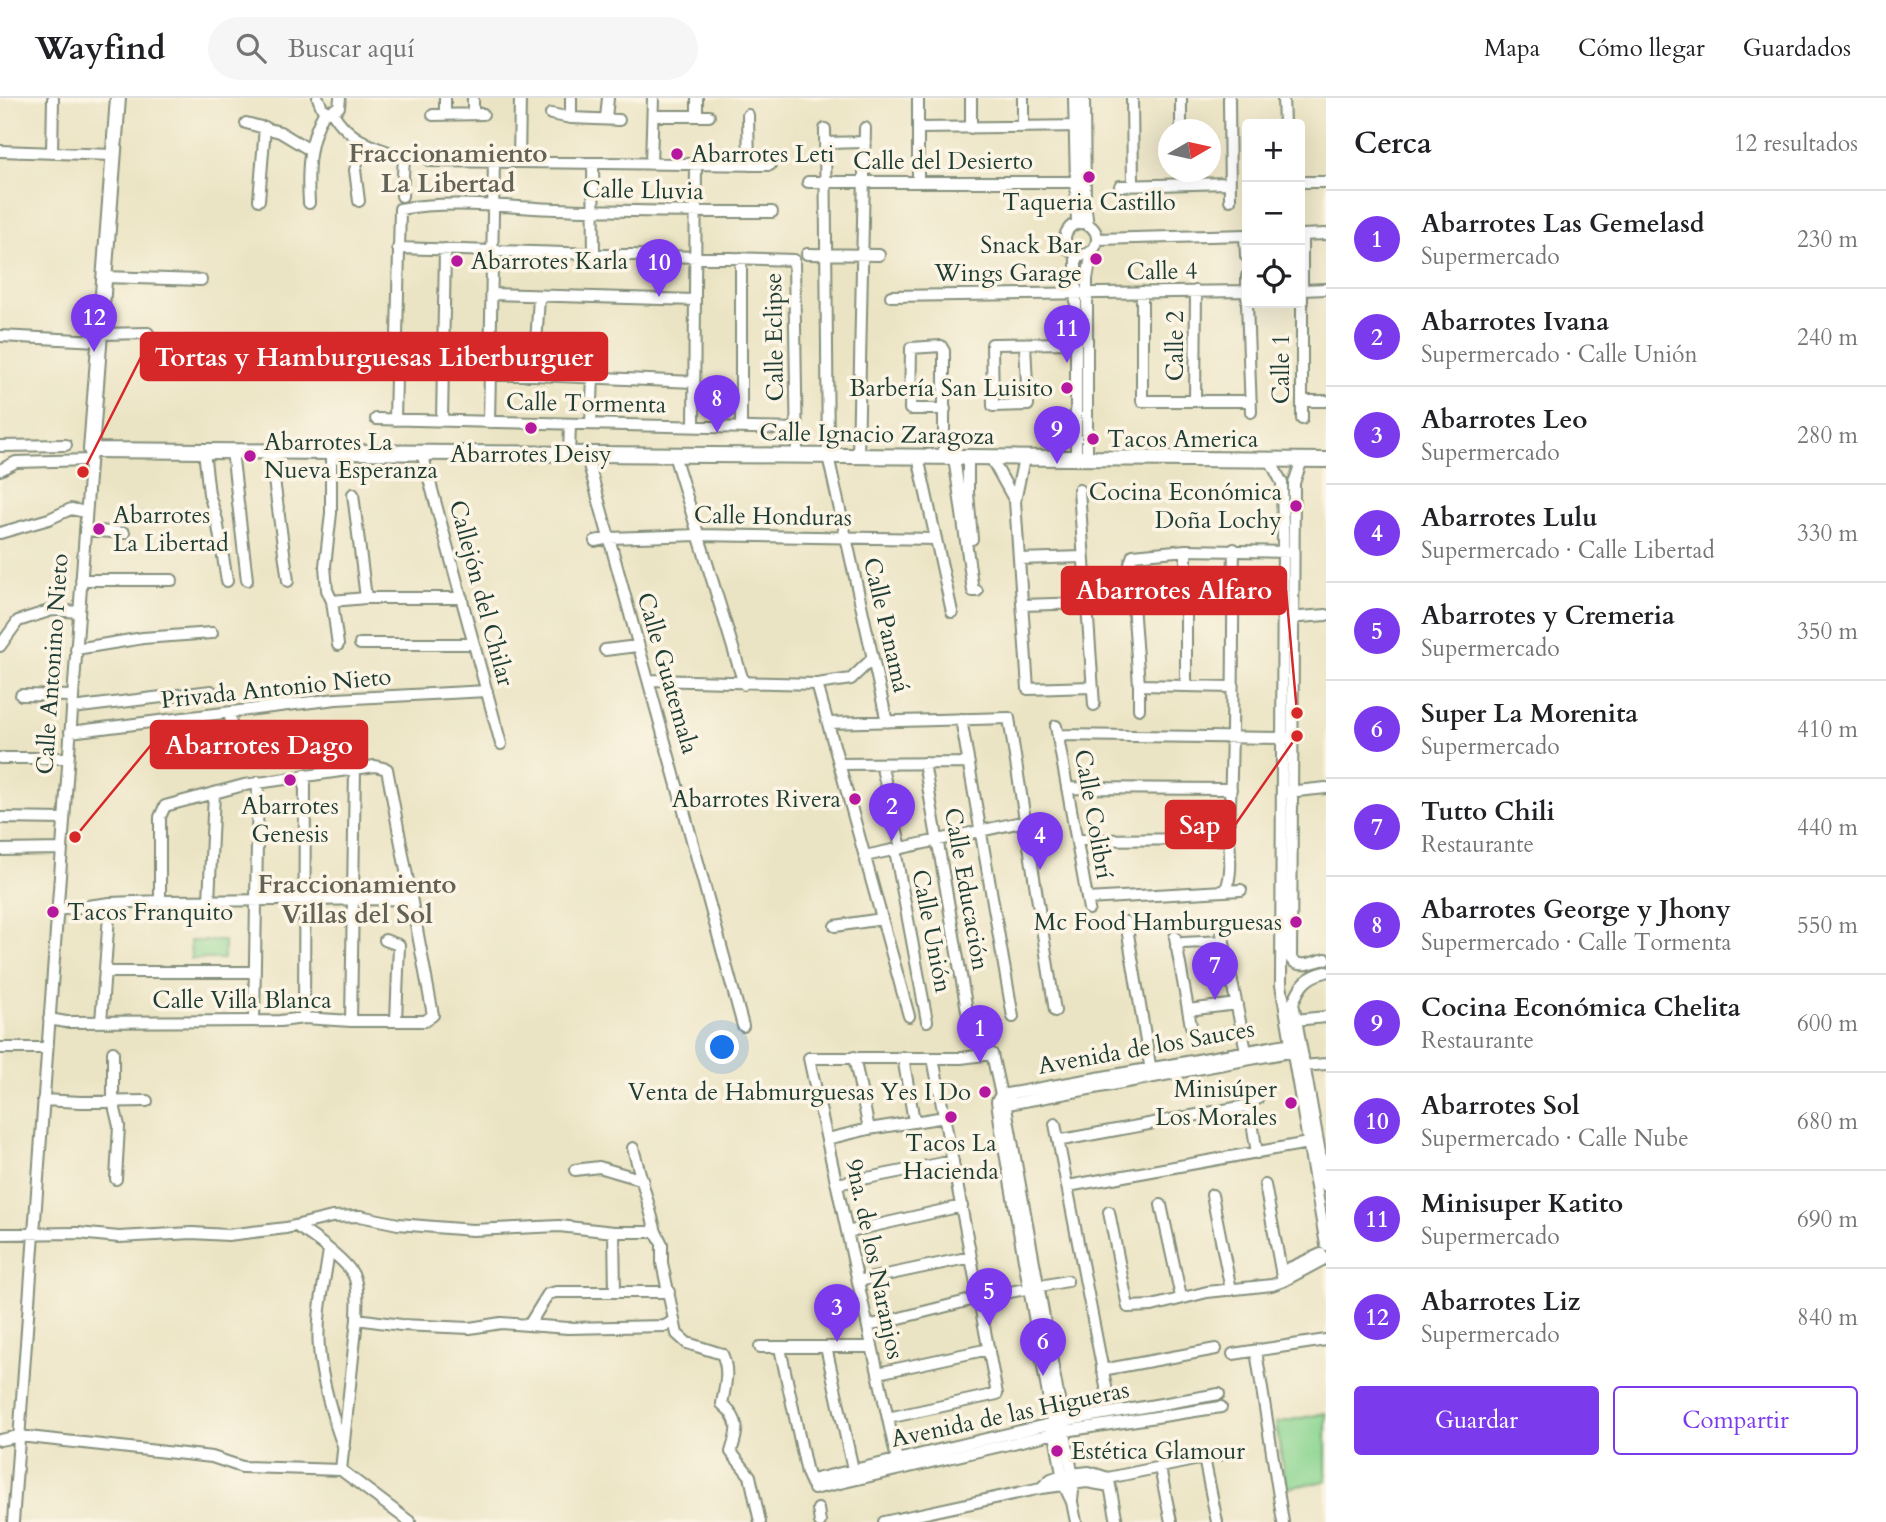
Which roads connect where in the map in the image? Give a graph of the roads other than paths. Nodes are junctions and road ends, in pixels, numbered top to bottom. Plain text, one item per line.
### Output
1 (118, 98) edge
2 (318, 98) edge
3 (340, 98) edge
4 (445, 98) edge
5 (473, 98) edge
6 (520, 98) edge
7 (571, 98) edge
8 (608, 98) edge
9 (653, 98) edge
10 (697, 98) edge
11 (918, 98) edge
12 (971, 98) edge
13 (1023, 98) edge
14 (1074, 98) edge
15 (1084, 98) edge
16 (1132, 98) edge
17 (1181, 98) edge
18 (1228, 98) edge
19 (1283, 98) edge
20 (52, 99) edge
21 (329, 111) junction
22 (445, 114) junction
23 (551, 114) dead end
24 (433, 115) dead end
25 (697, 115) junction
26 (748, 115) dead end
27 (653, 116) junction
28 (709, 116) dead end
29 (571, 118) junction
30 (607, 118) junction
31 (1181, 119) edge
32 (1284, 119) edge
33 (619, 120) dead end
34 (246, 123) dead end
35 (1079, 126) junction
36 (265, 127) junction
37 (1023, 127) junction
38 (865, 128) dead end
39 (918, 128) junction
40 (971, 128) junction
41 (825, 130) dead end
42 (363, 141) junction
43 (865, 142) junction
44 (826, 143) junction
45 (310, 150) junction
46 (0, 151) edge
47 (52, 152) junction
48 (113, 155) junction
49 (430, 161) dead end
50 (494, 162) junction
51 (519, 162) junction
52 (593, 163) junction
53 (651, 164) junction
54 (696, 164) junction
55 (749, 165) junction
56 (770, 165) dead end
57 (1326, 181) edge
58 (808, 182) dead end
59 (825, 182) junction
60 (864, 182) junction
61 (918, 182) junction
62 (1077, 182) junction
63 (1305, 182) edge
64 (1229, 183) junction
65 (1181, 184) joint
66 (1133, 185) junction
67 (1120, 186) dead end
68 (402, 196) dead end
69 (259, 200) dead end
70 (1230, 200) dead end
71 (359, 201) dead end
72 (309, 203) dead end
73 (493, 206) junction
74 (593, 211) junction
75 (696, 212) junction
76 (772, 212) dead end
77 (1083, 225) junction
78 (1326, 234) edge
79 (1242, 235) edge
80 (1305, 235) edge
81 (1097, 239) junction
82 (398, 247) junction
83 (445, 249) junction
84 (492, 250) junction
85 (1092, 251) junction
86 (594, 254) junction
87 (807, 254) dead end
88 (826, 254) junction
89 (1076, 254) junction
90 (863, 255) junction
91 (879, 255) dead end
92 (695, 257) junction
93 (741, 258) junction
94 (104, 278) junction
95 (201, 281) dead end
96 (1326, 289) edge
97 (1305, 290) edge
98 (1196, 291) junction
99 (1242, 291) edge
100 (1142, 292) junction
101 (1082, 293) junction
102 (491, 295) junction
103 (891, 296) dead end
104 (539, 297) junction
105 (695, 300) junction
106 (1247, 308) edge
107 (1302, 308) edge
108 (148, 333) dead end
109 (0, 336) edge
110 (99, 337) junction
111 (1076, 343) junction
112 (1026, 344) junction
113 (490, 375) junction
114 (534, 375) junction
115 (593, 377) junction
116 (694, 382) junction
117 (1195, 401) junction
118 (1302, 401) junction
119 (1326, 401) edge
120 (1081, 403) junction
121 (945, 409) junction
122 (376, 419) dead end
123 (1302, 419) dead end
124 (395, 420) junction
125 (442, 421) junction
126 (489, 422) junction
127 (573, 424) junction
128 (591, 424) junction
129 (694, 426) junction
130 (741, 428) junction
131 (796, 429) junction
132 (66, 445) dead end
133 (6, 446) edge
134 (204, 451) junction
135 (232, 451) junction
136 (270, 451) junction
137 (331, 452) junction
138 (422, 453) junction
139 (577, 454) junction
140 (90, 455) junction
141 (674, 455) junction
142 (797, 456) junction
143 (828, 456) junction
144 (858, 456) junction
145 (918, 457) junction
146 (955, 457) junction
147 (991, 457) junction
148 (1024, 458) junction
149 (1081, 458) junction
150 (1270, 460) junction
151 (1302, 460) junction
152 (1326, 460) edge
153 (16, 462) junction
154 (0, 470) edge
155 (1282, 483) junction
156 (1294, 483) junction
157 (1079, 490) dead end
158 (963, 493) junction
159 (353, 494) dead end
160 (1015, 501) junction
161 (86, 512) junction
162 (85, 530) junction
163 (0, 533) edge
164 (124, 533) dead end
165 (698, 535) junction
166 (609, 538) junction
167 (846, 538) junction
168 (936, 538) junction
169 (595, 541) dead end
170 (1234, 549) junction
171 (1186, 550) junction
172 (1288, 552) junction
173 (1083, 557) junction
174 (1019, 559) junction
175 (124, 577) dead end
176 (82, 579) junction
177 (172, 580) dead end
178 (247, 580) dead end
179 (227, 581) dead end
180 (288, 581) dead end
181 (366, 598) junction
182 (462, 598) junction
183 (332, 601) junction
184 (1086, 603) junction
185 (1022, 605) junction
186 (79, 612) junction
187 (952, 612) dead end
188 (1326, 615) edge
189 (1288, 618) junction
190 (212, 632) dead end
191 (360, 644) dead end
192 (474, 644) junction
193 (338, 645) dead end
194 (0, 646) edge
195 (637, 646) junction
196 (76, 649) junction
197 (606, 650) dead end
198 (873, 658) junction
199 (649, 680) junction
200 (744, 684) junction
201 (817, 684) junction
202 (1139, 685) junction
203 (1186, 686) junction
204 (1091, 687) junction
205 (1232, 687) junction
206 (211, 691) dead end
207 (487, 691) junction
208 (22, 695) dead end
209 (72, 702) junction
210 (1094, 705) dead end
211 (1139, 709) dead end
212 (230, 714) junction
213 (961, 719) junction
214 (887, 722) junction
215 (828, 723) junction
216 (70, 732) junction
217 (1233, 738) junction
218 (1287, 738) junction
219 (501, 744) dead end
220 (234, 757) dead end
221 (0, 758) edge
222 (68, 758) junction
223 (969, 762) junction
224 (924, 763) junction
225 (839, 764) junction
226 (881, 764) junction
227 (355, 769) junction
228 (305, 775) junction
229 (258, 782) junction
230 (1067, 788) junction
231 (1326, 788) edge
232 (1231, 789) junction
233 (1287, 792) junction
234 (215, 793) junction
235 (0, 818) edge
236 (64, 818) junction
237 (1026, 821) junction
238 (980, 831) junction
239 (1077, 839) junction
240 (1229, 839) junction
241 (937, 840) junction
242 (62, 849) junction
243 (898, 849) junction
244 (0, 850) edge
245 (865, 856) junction
246 (1226, 890) junction
247 (1241, 890) dead end
248 (410, 898) junction
249 (352, 899) junction
250 (255, 900) junction
251 (303, 900) junction
252 (160, 901) junction
253 (209, 901) junction
254 (110, 903) junction
255 (57, 910) junction
256 (882, 919) junction
257 (1126, 922) dead end
258 (835, 926) dead end
259 (1221, 928) dead end
260 (419, 937) junction
261 (385, 940) dead end
262 (1224, 941) junction
263 (399, 945) junction
264 (1326, 959) edge
265 (1286, 961) junction
266 (105, 972) junction
267 (255, 972) junction
268 (1326, 972) edge
269 (1237, 1004) junction
270 (1188, 1010) junction
271 (1055, 1011) dead end
272 (909, 1016) dead end
273 (1013, 1017) dead end
274 (1326, 1017) edge
275 (304, 1018) junction
276 (49, 1019) junction
277 (1295, 1020) junction
278 (254, 1021) junction
279 (351, 1021) junction
280 (396, 1021) junction
281 (927, 1021) dead end
282 (101, 1022) junction
283 (969, 1022) dead end
284 (743, 1026) dead end
285 (1191, 1026) dead end
286 (1295, 1047) junction
287 (0, 1048) edge
288 (47, 1048) junction
289 (1246, 1051) junction
290 (113, 1052) dead end
291 (854, 1057) junction
292 (903, 1057) junction
293 (933, 1058) junction
294 (1326, 1064) edge
295 (1303, 1066) junction
296 (1151, 1072) junction
297 (1004, 1099) junction
298 (1257, 1099) dead end
299 (43, 1100) junction
300 (113, 1101) junction
301 (147, 1101) dead end
302 (1246, 1106) junction
303 (1326, 1108) edge
304 (1307, 1110) junction
305 (945, 1117) junction
306 (914, 1121) junction
307 (1055, 1124) dead end
308 (869, 1129) junction
309 (827, 1139) junction
310 (1059, 1143) junction
311 (1308, 1143) junction
312 (633, 1148) dead end
313 (1257, 1153) junction
314 (953, 1161) junction
315 (575, 1170) dead end
316 (116, 1179) dead end
317 (643, 1181) junction
318 (836, 1184) junction
319 (1265, 1185) dead end
320 (1068, 1186) junction
321 (1326, 1186) edge
322 (1212, 1195) dead end
323 (1161, 1205) dead end
324 (962, 1206) junction
325 (1109, 1212) dead end
326 (296, 1226) junction
327 (614, 1232) junction
328 (656, 1232) junction
329 (847, 1232) junction
330 (34, 1233) junction
331 (0, 1234) edge
332 (1326, 1245) edge
333 (329, 1250) junction
334 (1326, 1250) edge
335 (971, 1257) junction
336 (1326, 1258) edge
337 (1282, 1276) junction
338 (858, 1281) junction
339 (1067, 1281) dead end
340 (1034, 1286) junction
341 (1231, 1290) junction
342 (615, 1292) junction
343 (669, 1292) junction
344 (1181, 1297) junction
345 (979, 1298) junction
346 (357, 1319) junction
347 (673, 1321) junction
348 (528, 1325) junction
349 (868, 1326) junction
350 (1326, 1340) edge
351 (760, 1347) dead end
352 (826, 1347) junction
353 (872, 1347) junction
354 (780, 1348) junction
355 (989, 1349) junction
356 (1216, 1349) dead end
357 (1256, 1351) junction
358 (1233, 1354) dead end
359 (1102, 1370) junction
360 (878, 1373) junction
361 (1219, 1394) dead end
362 (1108, 1397) dead end
363 (1221, 1407) dead end
364 (1168, 1409) junction
365 (888, 1418) junction
366 (1059, 1428) junction
367 (19, 1436) junction
368 (0, 1440) edge
369 (344, 1448) junction
370 (1223, 1454) dead end
371 (1204, 1458) junction
372 (898, 1465) junction
373 (1160, 1468) junction
374 (341, 1470) junction
375 (855, 1475) junction
376 (1068, 1479) junction
377 (1109, 1482) junction
378 (818, 1510) dead end
379 (936, 1517) edge
380 (13, 1522) edge
381 (410, 1522) edge
382 (761, 1522) edge
383 (820, 1522) edge
384 (884, 1522) edge
385 (1076, 1522) edge
386 (1117, 1522) edge
387 (1171, 1522) edge
388 (1217, 1522) edge
389 (1283, 1522) edge

1 - 48 main road, Calle Antonino Nieto
2 - 21 street
3 - 21 street
4 - 22 street
5 - 22 street
6 - 51 street
7 - 29 street
8 - 30 street
9 - 27 street
10 - 25 street
11 - 39 street
12 - 40 street
13 - 37 street
14 - 35 street
15 - 35 street
16 - 66 street
17 - 31 street
18 - 64 street
19 - 32 street
20 - 47 street
21 - 42 street
21 - 45 street
22 - 24 street
23 - 29 street
25 - 27 street
25 - 28 street
26 - 55 street
27 - 53 street
29 - 30 street
30 - 33 street
34 - 36 street
35 - 37 street
35 - 62 street
35 - 77 street
36 - 45 street
36 - 69 street
37 - 40 street
38 - 43 street
39 - 40 street
39 - 61 street
41 - 44 street, Calle Panamá
42 - 68 street
42 - 71 street
43 - 44 street
43 - 60 street
44 - 59 street, Calle Panamá
45 - 72 street
46 - 47 street
47 - 48 street
48 - 94 main road, Calle Antonino Nieto
49 - 50 street
50 - 51 street
50 - 73 street
51 - 52 street
52 - 53 street
52 - 74 street
53 - 54 street
54 - 55 street
54 - 75 street
55 - 56 street
57 - 63 street
58 - 59 street, Calle del Desierto
59 - 60 street, Calle del Desierto
59 - 88 street, Calle Panamá
60 - 61 street, Calle del Desierto
60 - 90 street
61 - 62 street, Calle del Desierto
62 - 77 street
64 - 65 street
64 - 70 street
65 - 66 street
66 - 67 street
73 - 74 street, Calle Lluvia
73 - 82 street, Calle Lluvia
73 - 84 street
74 - 75 street, Calle Lluvia
74 - 86 street
75 - 76 street, Calle Lluvia
75 - 92 street
77 - 81 street
77 - 89 street
78 - 80 street
79 - 81 street
81 - 85 street
82 - 83 street
82 - 124 street
83 - 84 street
83 - 125 street
84 - 86 street
84 - 102 street
85 - 89 street
85 - 101 street
86 - 92 street
87 - 88 street
88 - 90 street
88 - 143 street, Calle Panamá
89 - 101 street
90 - 91 street
90 - 144 street
92 - 93 street
92 - 105 street
93 - 130 street
93 - 131 street, Calle Eclipse
94 - 95 street
94 - 110 main road, Calle Antonino Nieto
96 - 97 street
98 - 99 street, Calle 4
98 - 100 street, Calle 4
98 - 117 street, Calle 2
100 - 101 street, Calle 4
100 - 117 street
101 - 103 street, Calle 4
101 - 111 street
101 - 120 street
102 - 104 street
102 - 113 street
104 - 105 street
104 - 114 street
105 - 116 street
106 - 117 street
107 - 118 street, Calle 1
108 - 110 street
109 - 110 street
110 - 140 main road, Calle Antonino Nieto
111 - 112 street
111 - 120 street
112 - 112 street
113 - 114 street
113 - 126 street
114 - 115 street
115 - 116 street
115 - 128 street
116 - 129 street
118 - 119 street
118 - 123 street, Calle 1
120 - 149 street
121 - 121 street
121 - 146 street
122 - 124 street, Calle Tormenta
124 - 125 street, Calle Tormenta
125 - 126 street, Calle Tormenta
126 - 127 street, Calle Tormenta
127 - 128 street, Calle Tormenta
127 - 139 street, Calle Guatemala
128 - 129 street, Calle Tormenta
129 - 130 street, Calle Tormenta
130 - 131 street, Calle Tormenta
131 - 142 street, Calle Eclipse
132 - 133 street
133 - 153 street
134 - 135 main road, Calle Ignacio Zaragoza
134 - 140 main road, Calle Ignacio Zaragoza
134 - 179 street
135 - 136 main road, Calle Ignacio Zaragoza
135 - 178 street
136 - 137 main road, Calle Ignacio Zaragoza
136 - 180 street
137 - 138 main road, Calle Ignacio Zaragoza
137 - 183 street
138 - 139 main road, Calle Ignacio Zaragoza
138 - 182 street, Callejón del Chilar
139 - 141 main road, Calle Ignacio Zaragoza
139 - 166 street, Calle Guatemala
140 - 153 street
140 - 161 street, Calle Antonino Nieto
141 - 142 main road, Calle Ignacio Zaragoza
141 - 165 street
142 - 143 main road, Calle Ignacio Zaragoza
143 - 144 main road, Calle Ignacio Zaragoza
143 - 167 street, Calle Panamá
144 - 145 main road, Calle Ignacio Zaragoza
145 - 146 main road, Calle Ignacio Zaragoza
145 - 168 street
146 - 147 main road, Calle Ignacio Zaragoza
146 - 158 street
147 - 148 main road, Calle Ignacio Zaragoza
147 - 160 street
148 - 149 main road, Calle Ignacio Zaragoza
148 - 160 street
149 - 150 main road, Calle Ignacio Zaragoza
150 - 151 main road, Calle Ignacio Zaragoza
150 - 155 street
151 - 152 main road, Calle Ignacio Zaragoza
151 - 156 street
153 - 154 street
155 - 156 street
155 - 172 street
156 - 172 street
157 - 173 street
158 - 158 street
159 - 181 street
160 - 174 street
161 - 162 street, Calle Antonino Nieto
161 - 163 street
162 - 164 street
162 - 176 street, Calle Antonino Nieto
165 - 166 street, Calle Honduras
165 - 167 street, Calle Honduras
165 - 200 street
166 - 169 street, Calle Honduras
166 - 195 street, Calle Guatemala
167 - 168 street, Calle Honduras
167 - 198 street, Calle Panamá
168 - 187 street
170 - 171 street
170 - 172 street
170 - 205 street
171 - 202 street
171 - 203 street
172 - 189 street
173 - 174 street
173 - 184 street
174 - 185 street
175 - 176 street
176 - 177 street
176 - 186 street, Calle Antonino Nieto
181 - 182 street
181 - 183 street
182 - 192 street, Callejón del Chilar
183 - 193 street
184 - 185 street
184 - 204 street
185 - 204 street
186 - 194 street
186 - 196 street, Calle Antonino Nieto
188 - 189 street
189 - 218 street
190 - 196 street
191 - 192 street
192 - 207 street, Callejón del Chilar
195 - 197 street
195 - 199 street, Calle Guatemala
196 - 209 street, Calle Antonino Nieto
198 - 201 street
198 - 214 street, Calle Panamá
199 - 200 street
199 - 284 street, Calle Guatemala
200 - 201 street
201 - 215 street
202 - 203 street
202 - 211 street
203 - 205 street
204 - 210 street
205 - 217 street
206 - 209 street
207 - 212 street, Privada Antonio Nieto
207 - 219 street, Callejón del Chilar
208 - 209 street
209 - 216 street, Calle Antonino Nieto
212 - 216 street, Privada Antonio Nieto
212 - 220 street
213 - 214 street
213 - 223 street
213 - 237 street
214 - 215 street
215 - 225 street
216 - 222 street, Calle Antonino Nieto
217 - 218 street
217 - 230 street, Calle Colibrí
217 - 232 street
218 - 233 street
221 - 222 street
222 - 236 street, Calle Antonino Nieto
223 - 224 street
223 - 238 street
224 - 226 street
224 - 241 street, Calle Educación
225 - 226 street
225 - 245 street
226 - 243 street, Calle Unión
227 - 228 street
227 - 248 street
227 - 249 street
228 - 229 street
228 - 251 street
229 - 234 street
229 - 250 street
230 - 232 street
230 - 239 street, Calle Colibrí
231 - 233 street
232 - 240 street
233 - 265 street
234 - 252 street
234 - 253 street
235 - 236 street
236 - 242 street, Calle Antonino Nieto
237 - 238 street
237 - 271 street
238 - 241 street
238 - 273 street
239 - 240 street
239 - 246 street, Calle Colibrí
240 - 246 street
241 - 243 street
241 - 283 street, Calle Educación
242 - 244 street
242 - 255 street, Calle Antonino Nieto
243 - 245 street
243 - 281 street, Calle Unión
245 - 256 street
246 - 247 street
248 - 249 street
248 - 260 street
249 - 251 street
249 - 279 street
250 - 251 street
250 - 253 street
250 - 267 street
251 - 275 street
252 - 253 street
252 - 254 street
254 - 255 street
254 - 266 street
255 - 276 street, Calle Antonino Nieto
256 - 258 street
256 - 272 street
257 - 296 street
259 - 262 street
260 - 263 street
260 - 280 street, Calle Villa Blanca
261 - 263 street
262 - 269 street
262 - 270 street
263 - 280 street
264 - 265 street
265 - 286 street
266 - 267 street
266 - 282 street
267 - 278 street
268 - 277 street
269 - 270 street
269 - 289 street
270 - 285 street
274 - 277 street
275 - 278 street, Calle Villa Blanca
275 - 279 street, Calle Villa Blanca
276 - 282 street, Calle Villa Blanca
276 - 288 street, Calle Antonino Nieto
277 - 286 street
278 - 282 street, Calle Villa Blanca
279 - 280 street, Calle Villa Blanca
286 - 289 street, Avenida de los Sauces
286 - 295 street
286 - 296 street, Avenida de los Sauces
286 - 304 street
287 - 288 street
288 - 299 street, Calle Antonino Nieto
289 - 296 street, Avenida de los Sauces
290 - 300 street
291 - 292 street
291 - 308 street
291 - 309 street, 9na. de los Naranjos
292 - 293 street
292 - 306 street
293 - 297 street
293 - 305 street
294 - 295 street
295 - 304 street
296 - 297 street, Avenida de los Sauces
297 - 340 street
298 - 302 street
299 - 300 street
299 - 330 street, Calle Antonino Nieto
300 - 301 street
300 - 316 street
302 - 310 street
302 - 313 street
303 - 304 street
304 - 311 street
304 - 321 street
305 - 306 street
305 - 314 street
306 - 308 street
307 - 310 street
308 - 309 street
309 - 318 street, 9na. de los Naranjos
310 - 320 street
311 - 313 street
311 - 332 street
312 - 317 street
313 - 320 street
314 - 318 street
314 - 324 street
315 - 317 street
317 - 328 street
318 - 329 street, 9na. de los Naranjos
319 - 337 street
320 - 359 street
322 - 341 street
323 - 344 street
324 - 329 street
324 - 335 street
325 - 344 street
326 - 327 street
326 - 330 street
326 - 333 street
327 - 328 street
327 - 342 street
328 - 343 street
329 - 338 street, 9na. de los Naranjos
330 - 331 street
330 - 367 street, Calle Antonino Nieto
333 - 346 street
333 - 369 street
334 - 337 street
335 - 338 street
335 - 345 street
336 - 337 street
337 - 341 street
338 - 349 street, 9na. de los Naranjos
339 - 340 street
340 - 345 street
340 - 366 street
341 - 344 street
342 - 343 street
342 - 348 street
343 - 347 street
345 - 349 street
345 - 355 street
346 - 348 street
346 - 369 street
347 - 348 street
347 - 382 street
349 - 353 street, 9na. de los Naranjos
350 - 357 street
351 - 354 street
352 - 353 street
352 - 354 street
352 - 375 street
353 - 360 street, 9na. de los Naranjos
354 - 375 street, Avenida de las Higueras
355 - 360 street
355 - 365 street
356 - 359 street
357 - 358 street
357 - 389 street
359 - 362 street
360 - 365 street, 9na. de los Naranjos
361 - 364 street, Avenida de las Higueras
363 - 364 street, Avenida de las Higueras
364 - 366 street, Avenida de las Higueras
365 - 372 street, 9na. de los Naranjos
366 - 372 street, Avenida de las Higueras
366 - 376 street
367 - 368 street
367 - 374 street
367 - 380 street, Calle Antonino Nieto
369 - 374 street
370 - 371 street
371 - 373 street
371 - 388 street
372 - 375 street, Avenida de las Higueras
373 - 377 street
373 - 387 street
374 - 381 street
376 - 377 street
376 - 379 street
376 - 385 street
377 - 386 street
378 - 383 street
379 - 384 street

